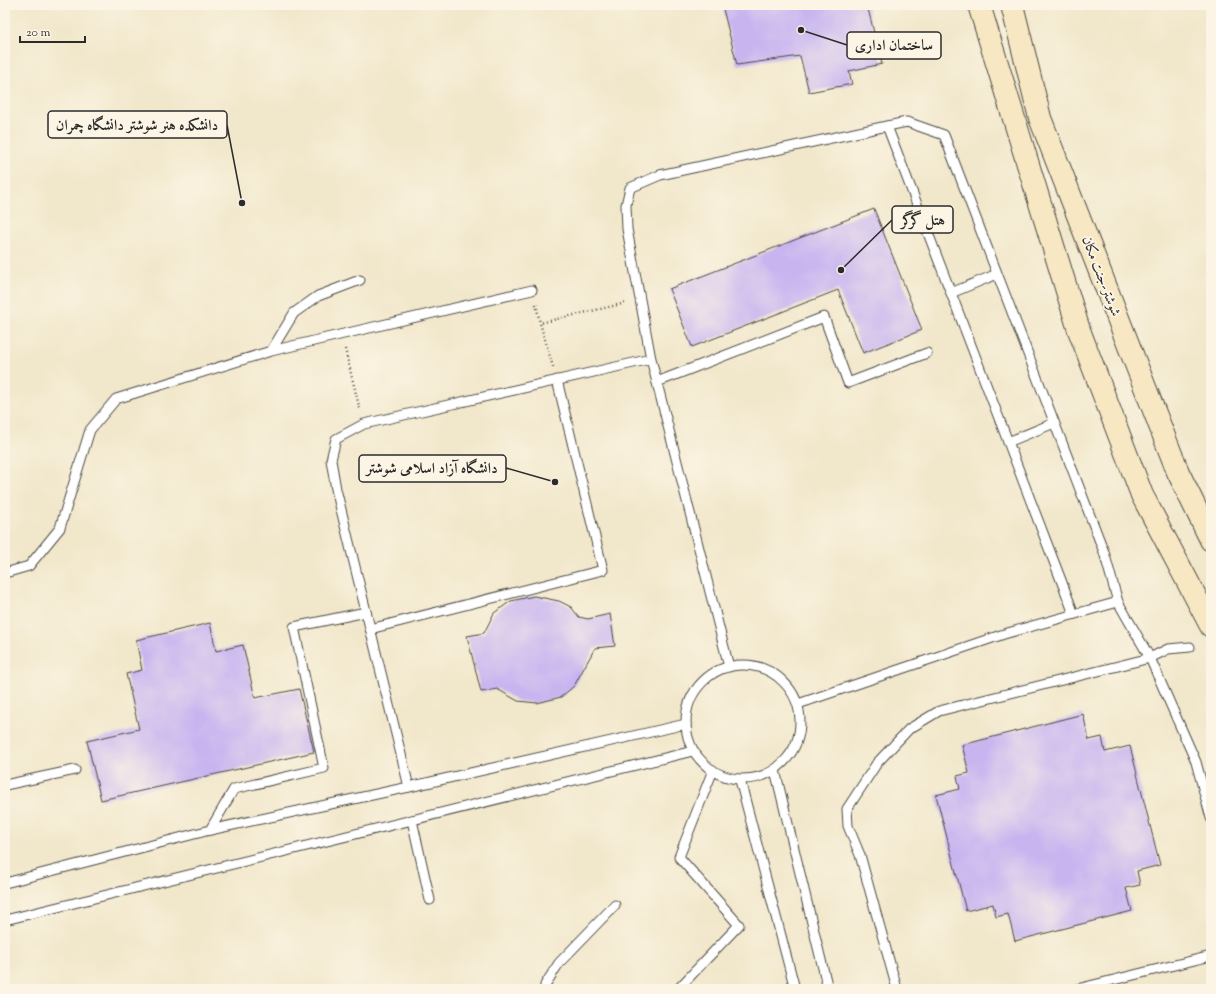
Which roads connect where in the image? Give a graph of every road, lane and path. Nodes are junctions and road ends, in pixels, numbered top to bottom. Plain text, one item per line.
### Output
1 (979, 5) edge
2 (1012, 5) edge
3 (887, 126) junction
4 (997, 274) junction
5 (360, 280) dead end
6 (532, 290) dead end
7 (951, 293) junction
8 (640, 300) junction
9 (341, 335) junction
10 (271, 351) junction
11 (926, 353) dead end
12 (651, 359) junction
13 (557, 380) junction
14 (657, 382) junction
15 (1054, 423) junction
16 (364, 424) junction
17 (1008, 442) junction
18 (1211, 540) edge
19 (5, 573) edge
20 (1118, 602) junction
21 (366, 612) junction
22 (1074, 614) junction
23 (1211, 626) edge
24 (370, 630) junction
25 (1190, 647) dead end
26 (1150, 658) junction
27 (729, 667) junction
28 (798, 704) junction
29 (686, 724) junction
30 (693, 751) junction
31 (75, 770) dead end
32 (713, 770) junction
33 (775, 770) junction
34 (740, 780) junction
35 (5, 785) edge
36 (409, 787) junction
37 (1211, 818) edge
38 (412, 820) junction
39 (210, 830) junction
40 (5, 883) edge
41 (430, 900) dead end
42 (615, 905) dead end
43 (5, 920) edge
44 (1211, 956) edge
45 (1094, 987) edge
46 (547, 989) edge
47 (678, 989) edge
48 (795, 989) edge
49 (828, 989) edge
50 (897, 989) edge
51 (1077, 989) edge

1 - 23 street
2 - 18 street, شوشتر-جنت مکان
3 - 4 lane
3 - 7 lane
3 - 8 lane
4 - 7 lane
4 - 15 lane
5 - 10 lane
6 - 9 lane
7 - 17 lane
8 - 12 lane
8 - 13 path
9 - 10 lane
9 - 16 path
10 - 19 lane
11 - 14 lane
12 - 13 lane
12 - 14 lane
13 - 16 lane
13 - 24 lane
14 - 27 lane
15 - 17 lane
15 - 20 lane
16 - 21 lane
17 - 22 lane
20 - 22 lane
20 - 26 lane
21 - 24 lane
21 - 39 lane
22 - 28 lane
24 - 36 lane
25 - 26 lane
26 - 37 lane
26 - 50 lane
27 - 28 lane
27 - 29 lane
28 - 33 lane
29 - 30 lane
29 - 36 lane
30 - 32 lane
30 - 38 lane
31 - 35 lane
32 - 34 lane
32 - 47 lane
33 - 34 lane
33 - 49 lane
34 - 48 lane
36 - 39 lane
38 - 41 lane
38 - 43 lane
39 - 40 lane
42 - 46 lane
44 - 45 lane
45 - 51 lane

